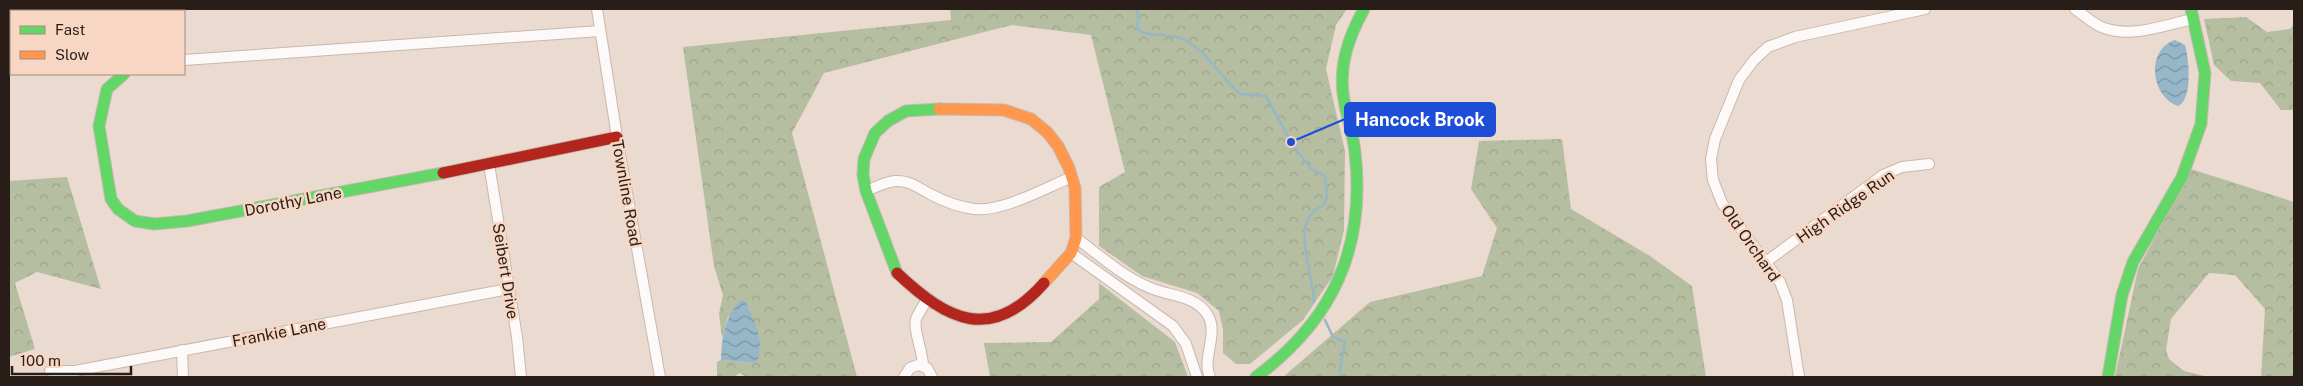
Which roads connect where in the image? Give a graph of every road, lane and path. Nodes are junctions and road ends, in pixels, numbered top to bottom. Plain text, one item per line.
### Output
1 (597, 9) edge
2 (1364, 9) edge
3 (1925, 9) edge
4 (2075, 9) edge
5 (2192, 14) edge
6 (600, 31) junction
7 (185, 60) edge
8 (123, 75) edge
9 (617, 137) junction
10 (489, 164) junction
11 (1929, 164) dead end
12 (1072, 177) junction
13 (866, 191) junction
14 (1076, 238) junction
15 (1071, 253) junction
16 (1766, 262) junction
17 (508, 289) junction
18 (928, 298) junction
19 (182, 350) junction
20 (923, 366) junction
21 (50, 371) dead end
22 (182, 377) edge
23 (521, 377) edge
24 (660, 377) edge
25 (904, 377) edge
26 (932, 377) edge
27 (1197, 377) edge
28 (1210, 377) edge
29 (1256, 377) edge
30 (1799, 377) edge
31 (2108, 377) edge

1 - 6 street, Townline Road
2 - 29 street
3 - 16 street, Old Orchard
4 - 5 street
5 - 31 street
6 - 7 street
6 - 9 street, Townline Road
8 - 10 street, Dorothy Lane
9 - 10 street, Dorothy Lane
9 - 24 street, Townline Road
10 - 17 street, Seibert Drive
11 - 16 street, High Ridge Run
12 - 13 street
12 - 13 street
12 - 14 street
13 - 18 street
14 - 15 street
14 - 28 street
15 - 18 street
15 - 27 street
16 - 30 street, Old Orchard
17 - 19 street, Frankie Lane
17 - 23 street, Seibert Drive
18 - 20 street
19 - 21 street, Frankie Lane
19 - 22 street
20 - 25 street
20 - 26 street

